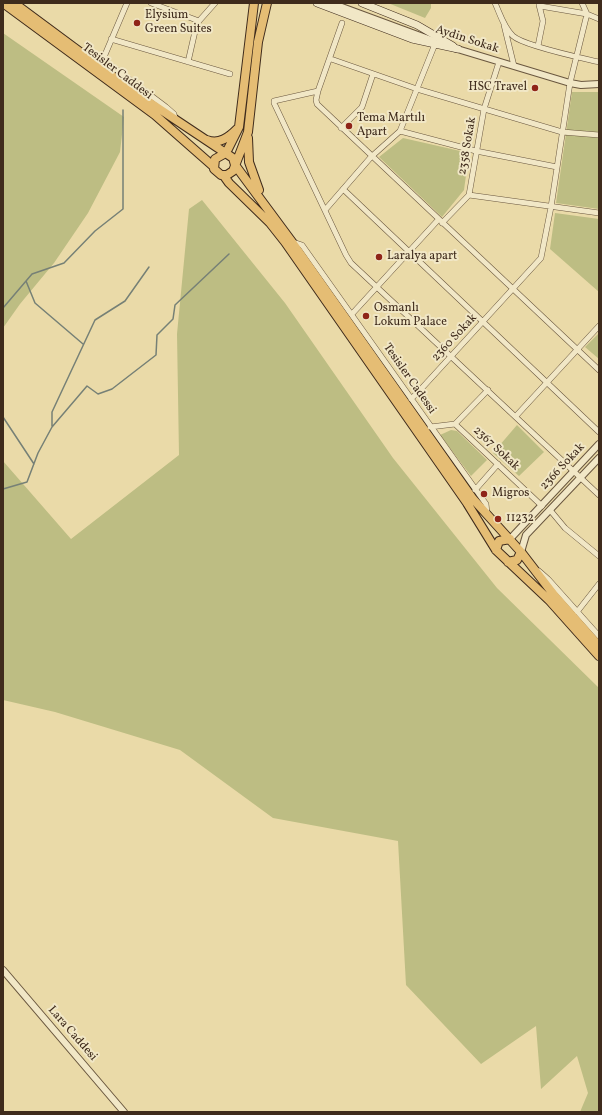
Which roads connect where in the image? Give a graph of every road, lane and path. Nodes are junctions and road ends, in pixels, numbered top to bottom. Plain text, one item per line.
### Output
1 (3, 3) edge
2 (14, 3) edge
3 (127, 3) edge
4 (151, 3) edge
5 (215, 3) edge
6 (254, 3) edge
7 (267, 3) edge
8 (317, 3) edge
9 (331, 3) edge
10 (341, 3) edge
11 (362, 3) edge
12 (495, 3) edge
13 (582, 3) edge
14 (539, 5) edge
15 (587, 14) junction
16 (599, 19) edge
17 (199, 21) junction
18 (503, 21) junction
19 (342, 23) dead end
20 (111, 39) junction
21 (435, 44) junction
22 (538, 46) junction
23 (458, 49) junction
24 (576, 57) junction
25 (331, 59) junction
26 (188, 62) junction
27 (499, 62) junction
28 (599, 62) edge
29 (514, 66) junction
30 (230, 74) dead end
31 (373, 74) junction
32 (570, 83) junction
33 (599, 84) edge
34 (136, 89) junction
35 (417, 89) junction
36 (318, 92) junction
37 (484, 109) junction
38 (239, 127) junction
39 (341, 128) junction
40 (400, 131) junction
41 (248, 132) junction
42 (562, 132) junction
43 (599, 135) edge
44 (204, 139) junction
45 (476, 151) junction
46 (224, 154) junction
47 (371, 156) junction
48 (235, 165) junction
49 (213, 166) junction
50 (557, 167) junction
51 (224, 176) junction
52 (343, 189) junction
53 (469, 195) junction
54 (551, 207) junction
55 (324, 210) junction
56 (599, 213) edge
57 (274, 217) junction
58 (440, 221) junction
59 (292, 242) junction
60 (407, 252) junction
61 (376, 286) junction
62 (513, 290) junction
63 (352, 314) junction
64 (482, 322) junction
65 (599, 326) edge
66 (577, 349) junction
67 (451, 356) junction
68 (599, 370) edge
69 (546, 382) junction
70 (488, 390) junction
71 (411, 399) junction
72 (516, 416) junction
73 (455, 424) junction
74 (430, 427) junction
75 (599, 432) edge
76 (599, 444) edge
77 (599, 458) edge
78 (498, 464) junction
79 (574, 471) junction
80 (580, 478) junction
81 (475, 490) junction
82 (599, 495) edge
83 (542, 506) junction
84 (550, 510) junction
85 (487, 516) junction
86 (510, 539) junction
87 (496, 550) junction
88 (521, 552) junction
89 (599, 556) edge
90 (508, 562) junction
91 (530, 564) junction
92 (599, 584) edge
93 (576, 612) junction
94 (599, 636) edge
95 (599, 646) edge
96 (599, 656) edge
97 (3, 970) edge
98 (124, 1112) edge

1 - 49 main road, Tesisler Caddesi
2 - 34 main road
3 - 20 street
4 - 17 street
5 - 17 street
6 - 38 main road
7 - 41 main road
8 - 21 main road
9 - 23 street, Aydin Sokak
10 - 23 street
11 - 23 main road
12 - 18 street
13 - 15 street
14 - 15 street
14 - 22 street
15 - 16 street
15 - 24 street, 2360 Sokak
17 - 26 street
18 - 22 street
18 - 29 street
19 - 25 street
20 - 26 street
20 - 34 street
21 - 23 main road
21 - 35 street
22 - 24 street
23 - 27 street, Aydin Sokak
24 - 28 street
24 - 32 street, 2360 Sokak
25 - 31 street
25 - 36 street
26 - 30 street
27 - 29 street, Aydin Sokak
27 - 37 street, 2358 Sokak
29 - 32 street, Aydin Sokak
31 - 35 street
31 - 39 street
32 - 33 street, Aydin Sokak
32 - 42 street, 2360 Sokak
34 - 44 main road
35 - 37 street
35 - 40 street
36 - 39 street
36 - 55 street
37 - 42 street
37 - 45 street, 2358 Sokak
38 - 44 main road
38 - 46 main road
39 - 47 street
40 - 45 street
40 - 47 street
41 - 48 main road
41 - 57 main road
42 - 43 street
42 - 50 street, 2360 Sokak
44 - 46 main road
45 - 50 street
45 - 53 street, 2358 Sokak
46 - 48 main road
46 - 49 main road
47 - 52 street
47 - 58 street
48 - 51 main road
48 - 57 main road
49 - 51 main road
50 - 54 street, 2360 Sokak
51 - 87 main road
52 - 55 street
52 - 60 street
53 - 54 street
53 - 58 street
54 - 56 street
54 - 62 street, 2360 Sokak
55 - 61 street
57 - 59 main road
58 - 60 street
58 - 62 street
59 - 63 street, Tesisler Cadessi
59 - 85 main road
60 - 61 street
60 - 64 street
61 - 63 street
61 - 67 street
62 - 64 street, 2360 Sokak
62 - 66 street
63 - 71 street, Tesisler Cadessi
64 - 67 street, 2360 Sokak
64 - 69 street
65 - 66 street
66 - 68 street
66 - 69 street
67 - 70 street
67 - 71 street, 2360 Sokak
69 - 72 street
69 - 75 street
70 - 72 street
70 - 73 street
71 - 74 street, Tesisler Cadessi
72 - 79 street
73 - 74 street, 2367 Sokak
73 - 78 street, 2367 Sokak
74 - 81 street, Tesisler Cadessi
76 - 79 street, 2366 Sokak
77 - 80 street, 2366 Sokak
78 - 81 street
78 - 83 street, 2367 Sokak
79 - 80 street
79 - 83 street, 2366 Sokak
80 - 82 street
80 - 84 street, 2366 Sokak
81 - 85 street, Tesisler Cadessi
83 - 86 street, 2366 Sokak
84 - 88 street, 2366 Sokak
84 - 89 street
85 - 86 main road
86 - 87 main road
86 - 88 main road
87 - 90 main road
88 - 90 main road
88 - 91 main road
90 - 96 main road
91 - 93 street
91 - 95 main road
92 - 93 street
93 - 94 street
97 - 98 street, Lara Caddesi

